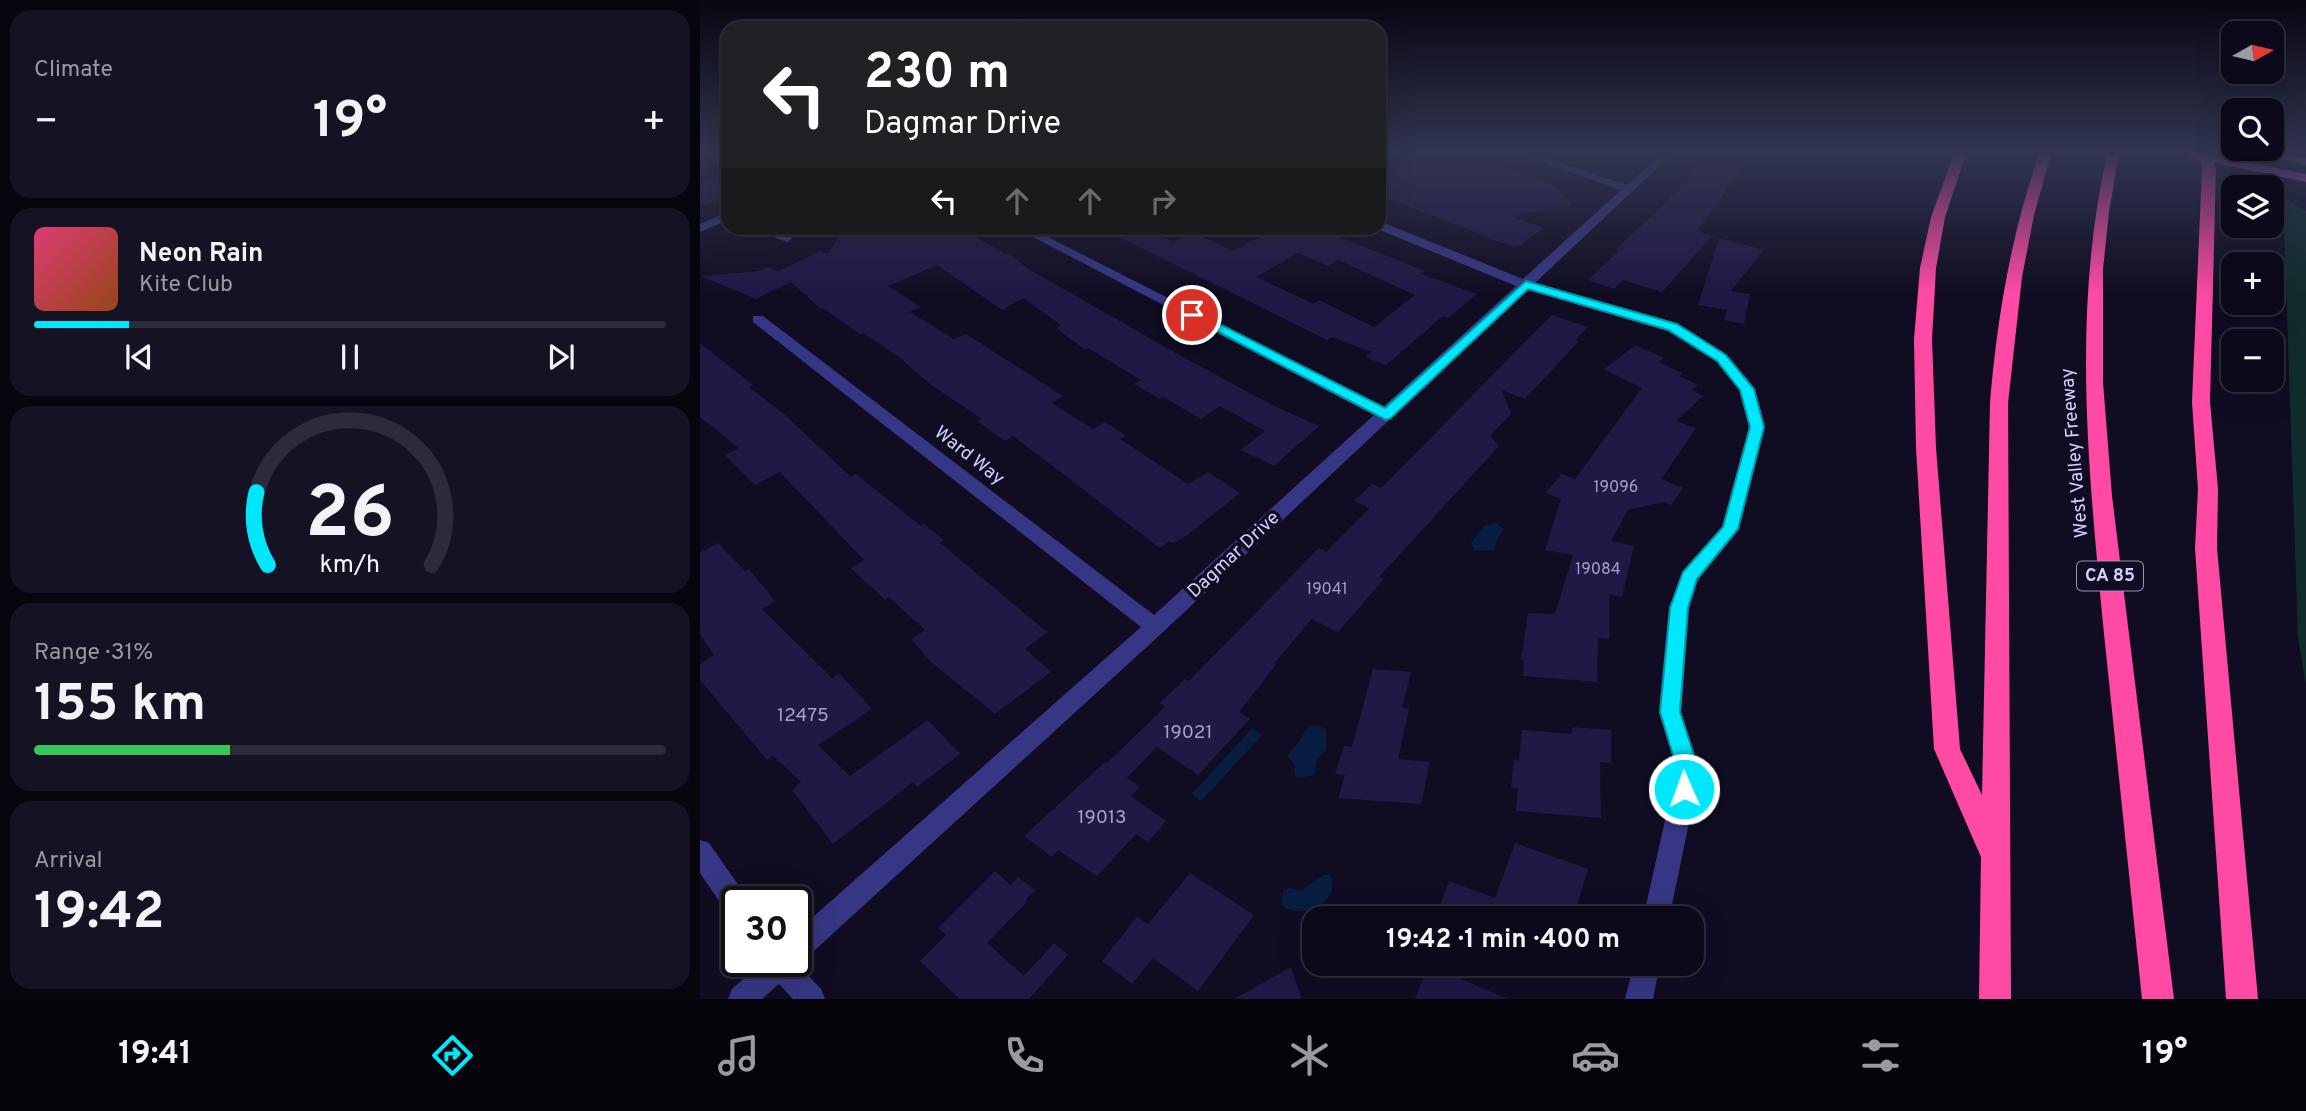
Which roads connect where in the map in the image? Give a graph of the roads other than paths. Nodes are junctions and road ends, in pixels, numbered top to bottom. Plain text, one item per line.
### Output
1 (1617, 201) edge
2 (1944, 201) edge
3 (2032, 201) edge
4 (2103, 201) edge
5 (2208, 201) edge
6 (721, 219) edge
7 (700, 228) edge
8 (1386, 228) edge
9 (778, 235) edge
10 (1036, 235) edge
11 (788, 238) dead end
12 (1526, 285) junction
13 (758, 319) dead end
14 (1386, 415) junction
15 (1155, 627) junction
16 (700, 852) edge
17 (1995, 856) junction
18 (724, 886) edge
19 (1659, 906) edge
20 (812, 934) edge
21 (1644, 976) edge
22 (766, 977) edge
23 (796, 977) edge
24 (743, 999) edge
25 (811, 999) edge
26 (1639, 999) edge
27 (1995, 999) edge
28 (2158, 999) edge
29 (2242, 999) edge

1 - 12 street, Dagmar Drive
2 - 17 highway
3 - 17 highway
4 - 28 highway, West Valley Freeway / CA 85
5 - 29 highway
6 - 7 street
8 - 12 street
9 - 11 street
10 - 14 street
12 - 14 street, Dagmar Drive
12 - 19 street
13 - 15 street, Ward Way
14 - 15 street, Dagmar Drive
15 - 20 street, Dagmar Drive
16 - 18 street
17 - 27 highway
21 - 26 street
22 - 24 street, Dagmar Drive
23 - 25 street

